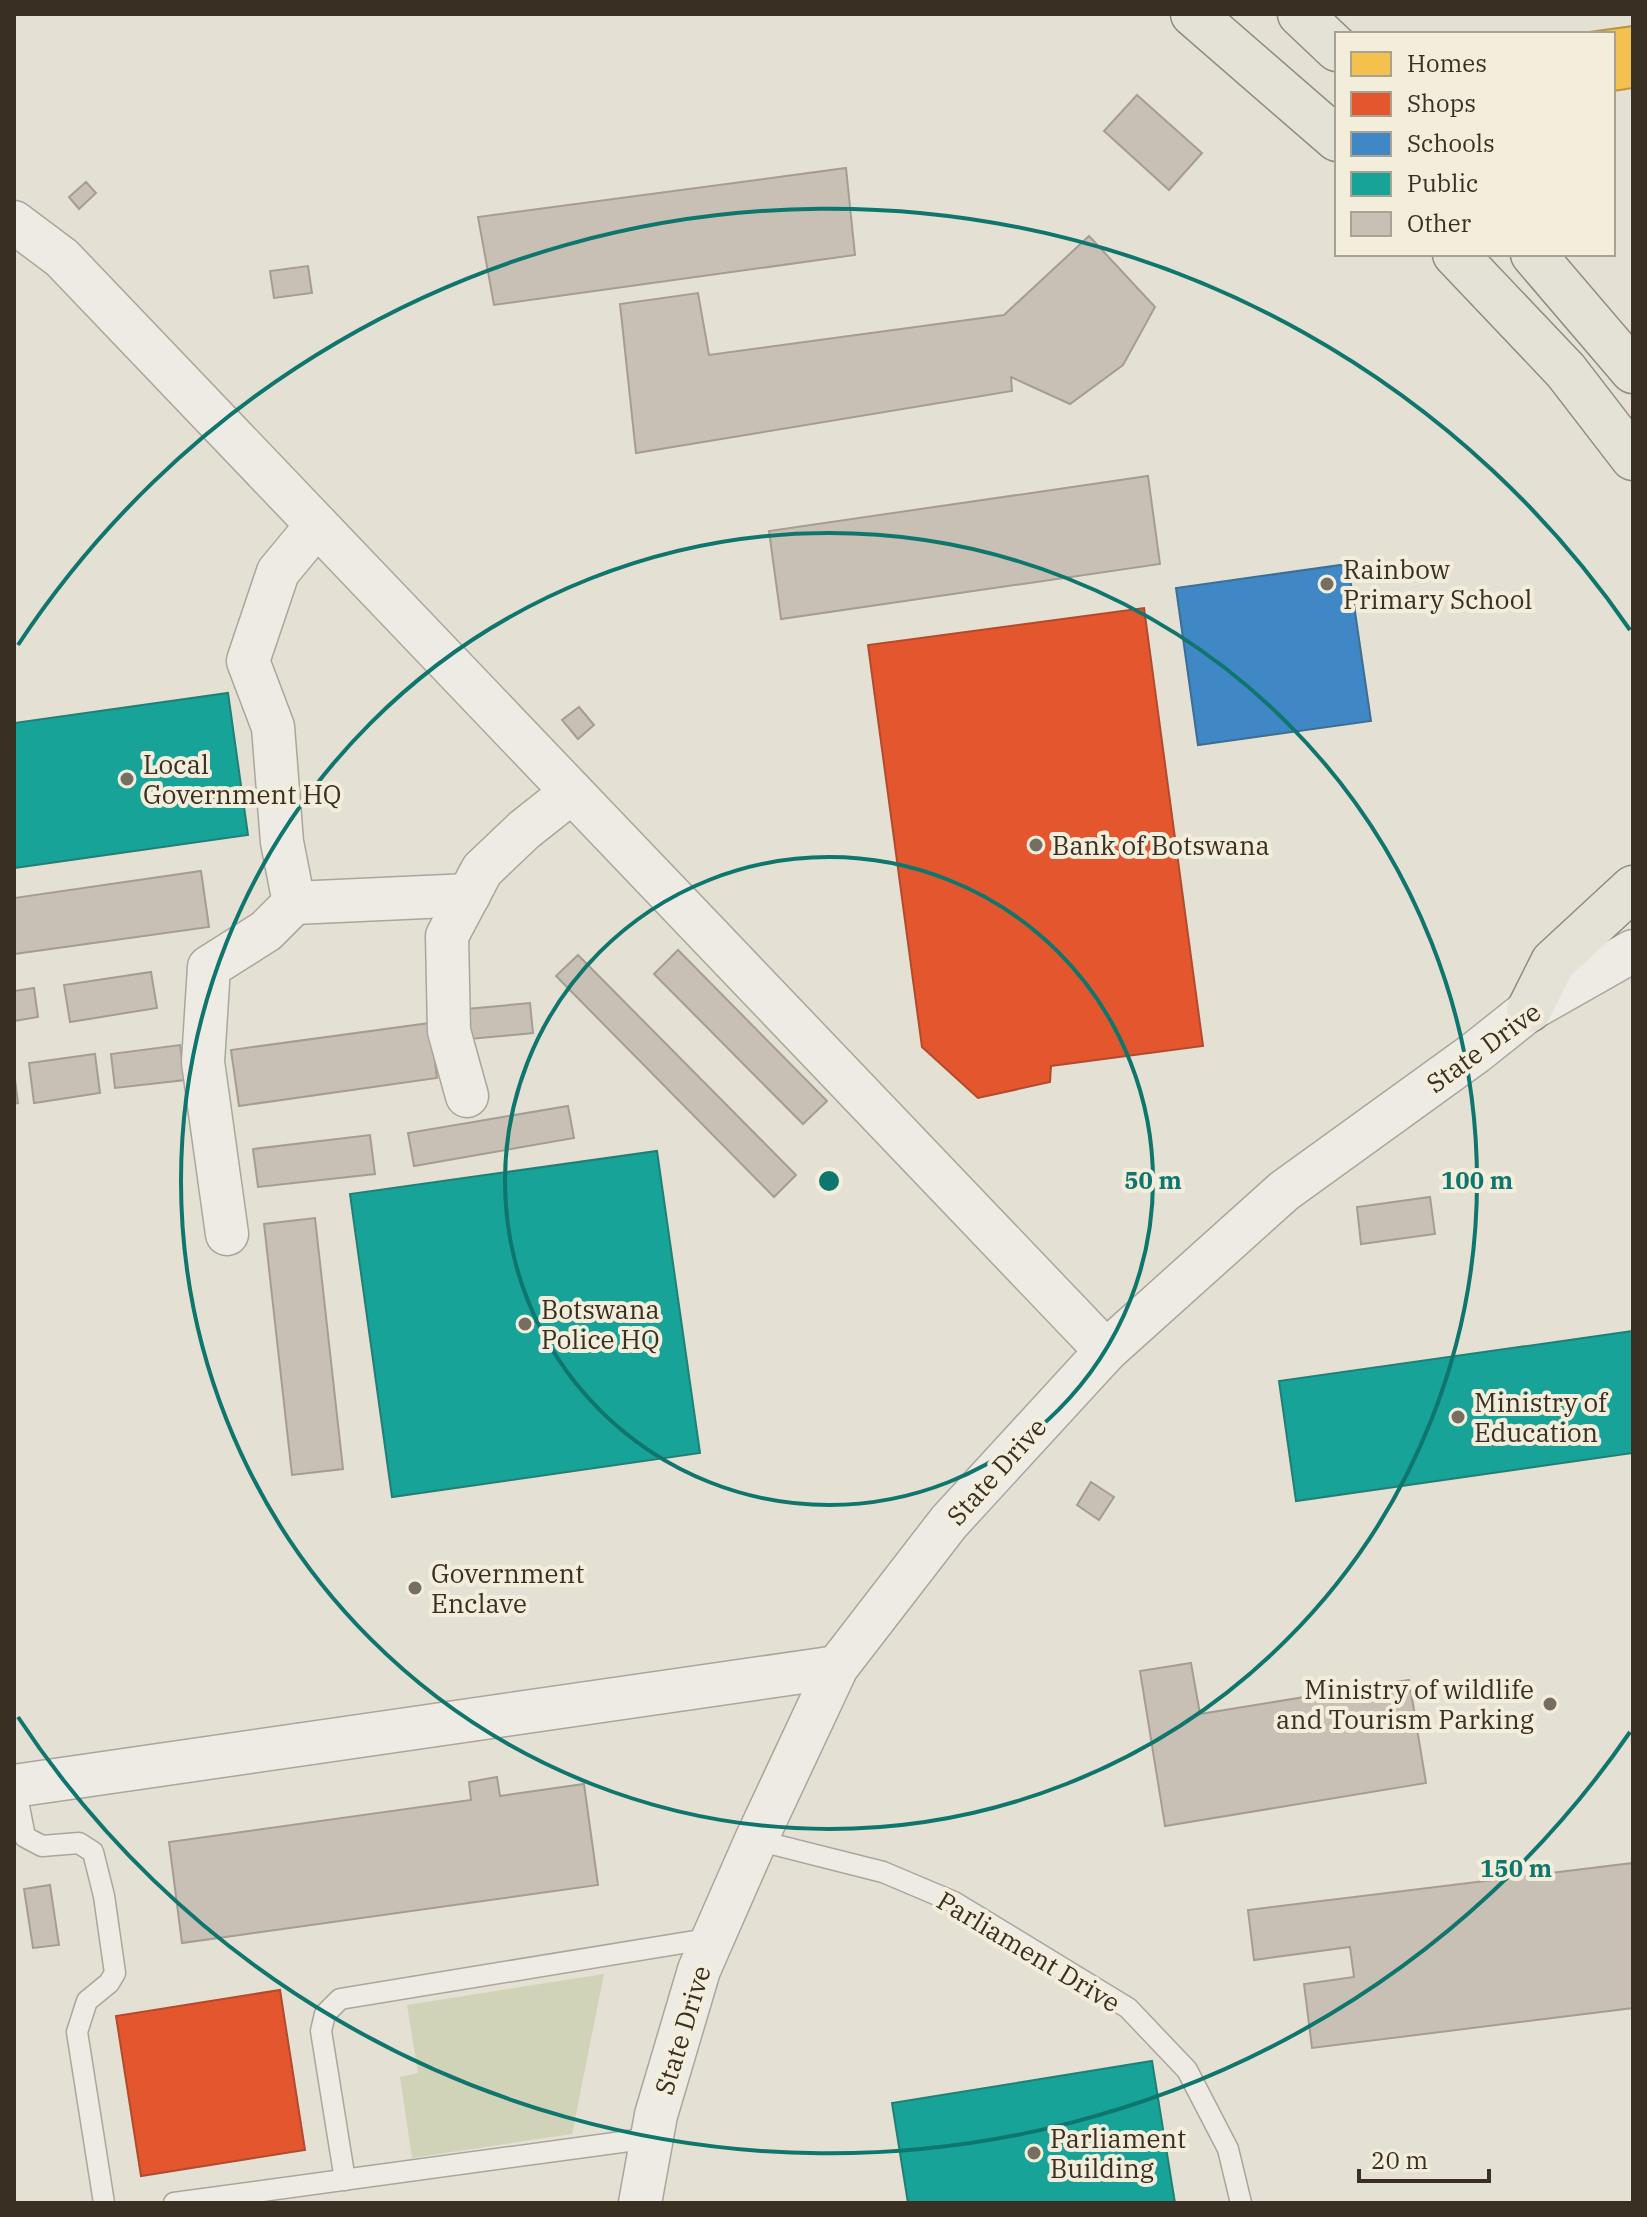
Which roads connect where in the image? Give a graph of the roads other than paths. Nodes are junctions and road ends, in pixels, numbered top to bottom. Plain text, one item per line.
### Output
1 (1193, 14) edge
2 (1300, 14) edge
3 (1335, 47) edge
4 (1335, 137) edge
5 (14, 222) edge
6 (1457, 256) edge
7 (1535, 256) edge
8 (1633, 371) edge
9 (1633, 458) edge
10 (317, 525) junction
11 (572, 792) junction
12 (1633, 888) edge
13 (469, 895) junction
14 (294, 903) junction
15 (1633, 951) edge
16 (1529, 1010) junction
17 (467, 1096) dead end
18 (227, 1234) dead end
19 (1106, 1351) junction
20 (837, 1667) junction
21 (14, 1786) edge
22 (756, 1840) junction
23 (713, 1938) junction
24 (651, 2138) junction
25 (345, 2180) junction
26 (104, 2203) edge
27 (174, 2203) edge
28 (640, 2203) edge
29 (1241, 2203) edge

1 - 4 main road
2 - 3 main road
5 - 10 street
6 - 9 main road
7 - 8 main road
10 - 11 street
10 - 14 street
11 - 13 street
11 - 19 street
12 - 16 main road
13 - 14 street
13 - 17 street
14 - 18 street
15 - 16 street, State Drive
16 - 19 street, State Drive
19 - 20 street, State Drive
20 - 21 street
20 - 22 street, State Drive
21 - 26 lane
22 - 23 street, State Drive
22 - 29 lane, Parliament Drive
23 - 24 street, State Drive
23 - 25 lane
24 - 25 lane
24 - 28 street, State Drive
25 - 27 lane

